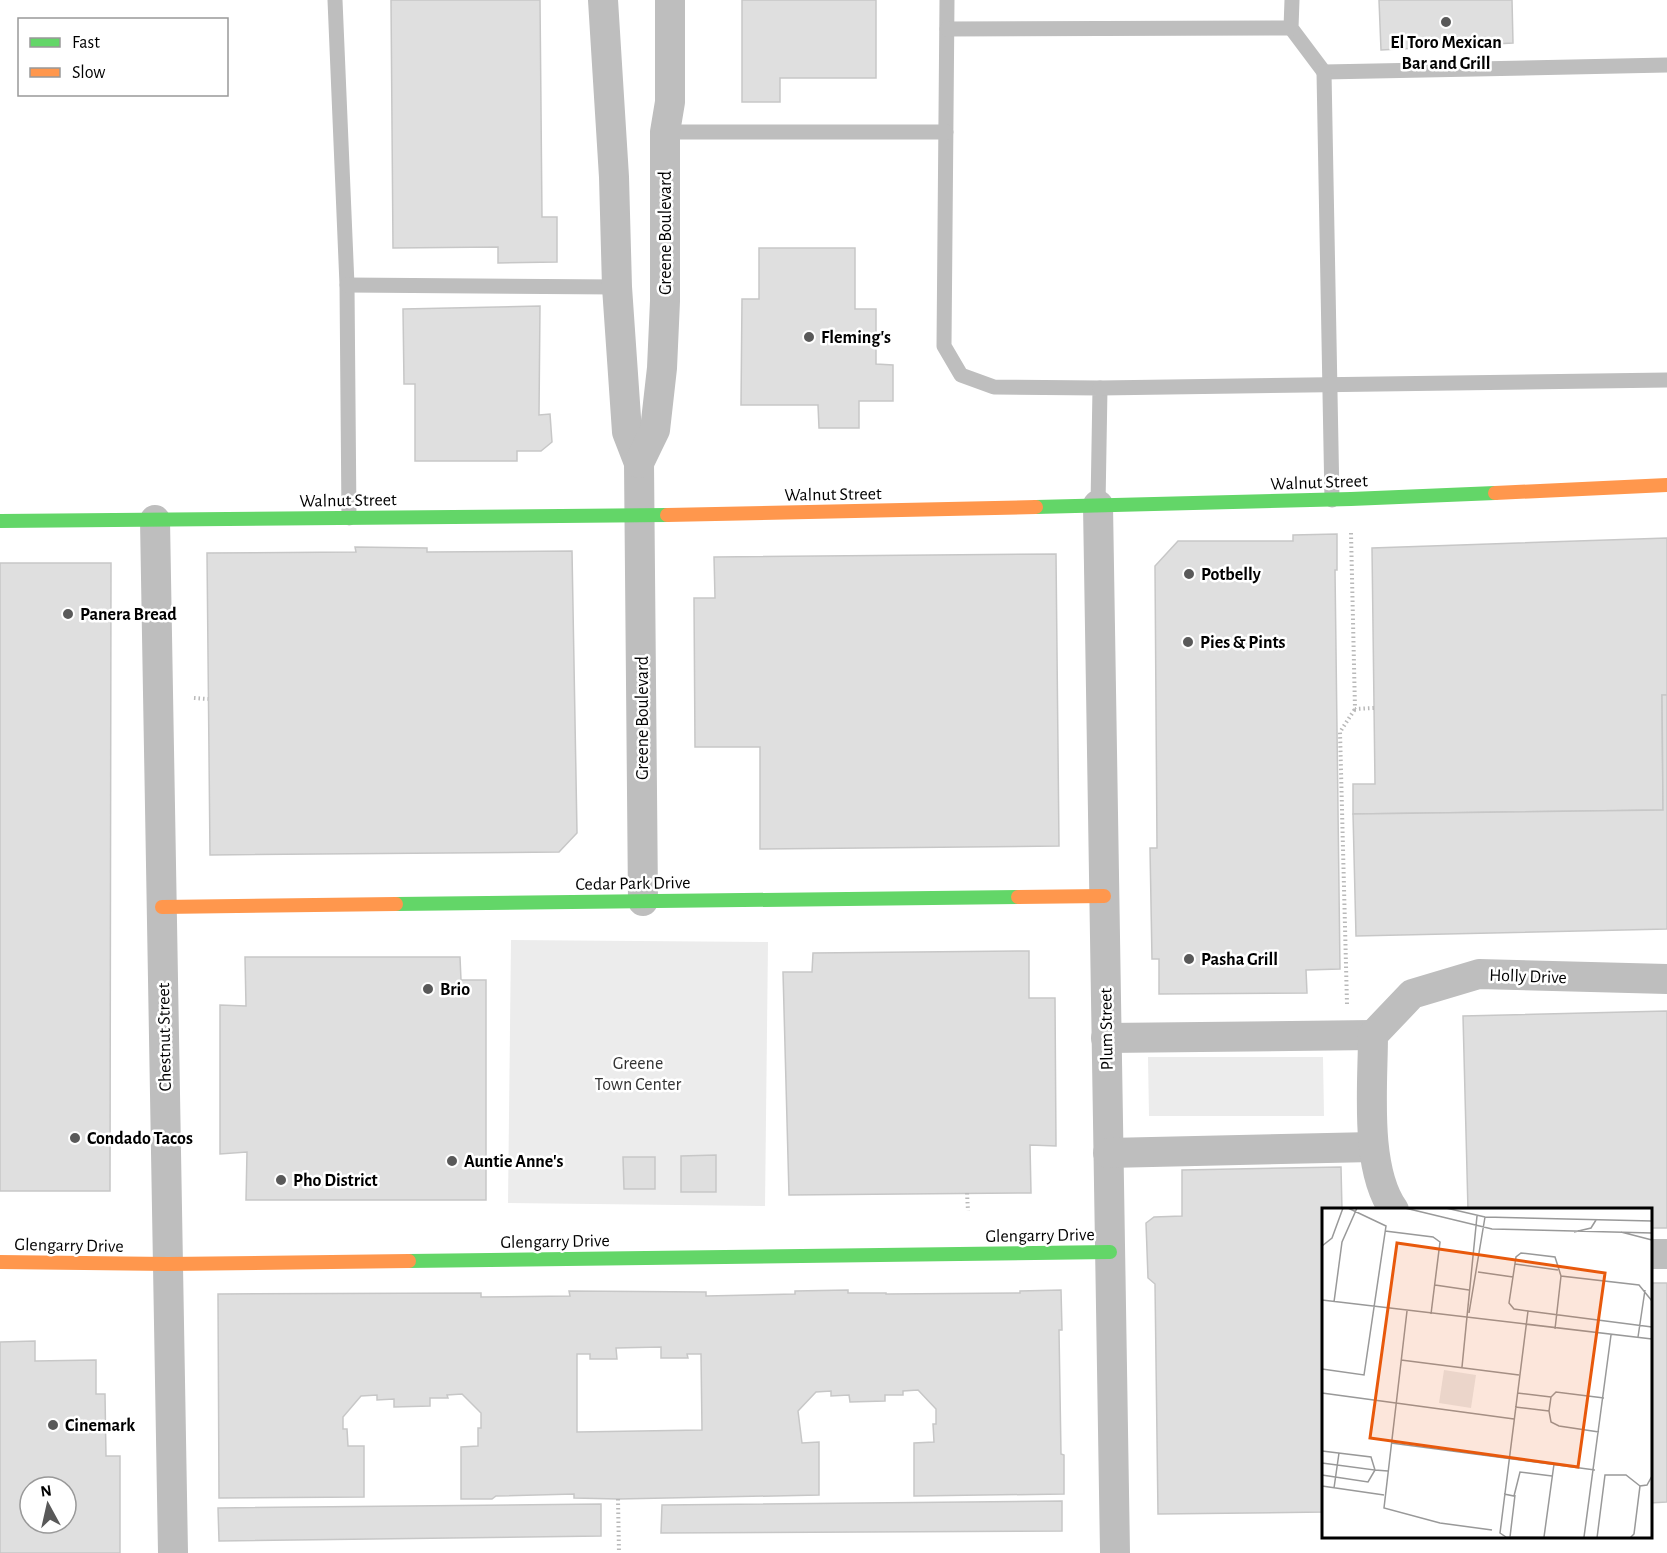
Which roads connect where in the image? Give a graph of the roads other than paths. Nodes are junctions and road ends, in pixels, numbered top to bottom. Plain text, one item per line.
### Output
1 (335, 0) edge
2 (603, 0) edge
3 (670, 0) edge
4 (947, 0) edge
5 (1292, 0) edge
6 (1291, 28) junction
7 (947, 29) junction
8 (1667, 65) edge
9 (1324, 72) junction
10 (665, 132) junction
11 (946, 132) junction
12 (347, 285) junction
13 (617, 287) junction
14 (1667, 380) edge
15 (1330, 385) junction
16 (1100, 388) junction
17 (639, 463) junction
18 (1667, 485) edge
19 (1332, 500) junction
20 (1098, 505) junction
21 (640, 516) junction
22 (349, 518) junction
23 (155, 520) junction
24 (0, 522) edge
25 (1104, 896) junction
26 (643, 901) junction
27 (162, 907) junction
28 (1667, 979) edge
29 (1361, 1035) junction
30 (1106, 1038) junction
31 (1373, 1147) junction
32 (1108, 1153) junction
33 (1393, 1208) edge
34 (1110, 1252) junction
35 (0, 1262) edge
36 (168, 1264) junction
37 (173, 1553) edge
38 (1114, 1553) edge

1 - 12 lane
2 - 13 street, Greene Boulevard
3 - 10 street, Greene Boulevard
4 - 7 lane
5 - 6 lane
6 - 7 lane
6 - 9 lane
7 - 11 lane
8 - 9 lane
9 - 15 lane
10 - 11 lane
10 - 17 street, Greene Boulevard
11 - 16 lane
12 - 13 lane
12 - 22 lane
13 - 17 street, Greene Boulevard
14 - 15 lane
15 - 16 lane
15 - 19 lane
16 - 20 lane
17 - 21 street, Greene Boulevard
18 - 19 street, Walnut Street
19 - 20 street, Walnut Street
20 - 21 street, Walnut Street
20 - 25 street, Plum Street
21 - 22 street, Walnut Street
21 - 26 street, Greene Boulevard
22 - 23 street, Walnut Street
23 - 24 street, Walnut Street
23 - 27 street, Chestnut Street
25 - 26 street, Cedar Park Drive
25 - 30 street, Plum Street
26 - 27 street, Cedar Park Drive
27 - 36 street, Chestnut Street
28 - 29 street, Holly Drive
29 - 30 street
29 - 31 street
30 - 32 street, Plum Street
31 - 32 street
31 - 33 street
32 - 34 street, Plum Street
34 - 36 street, Glengarry Drive
34 - 38 street, Plum Street
35 - 36 street, Glengarry Drive
36 - 37 street, Chestnut Street

